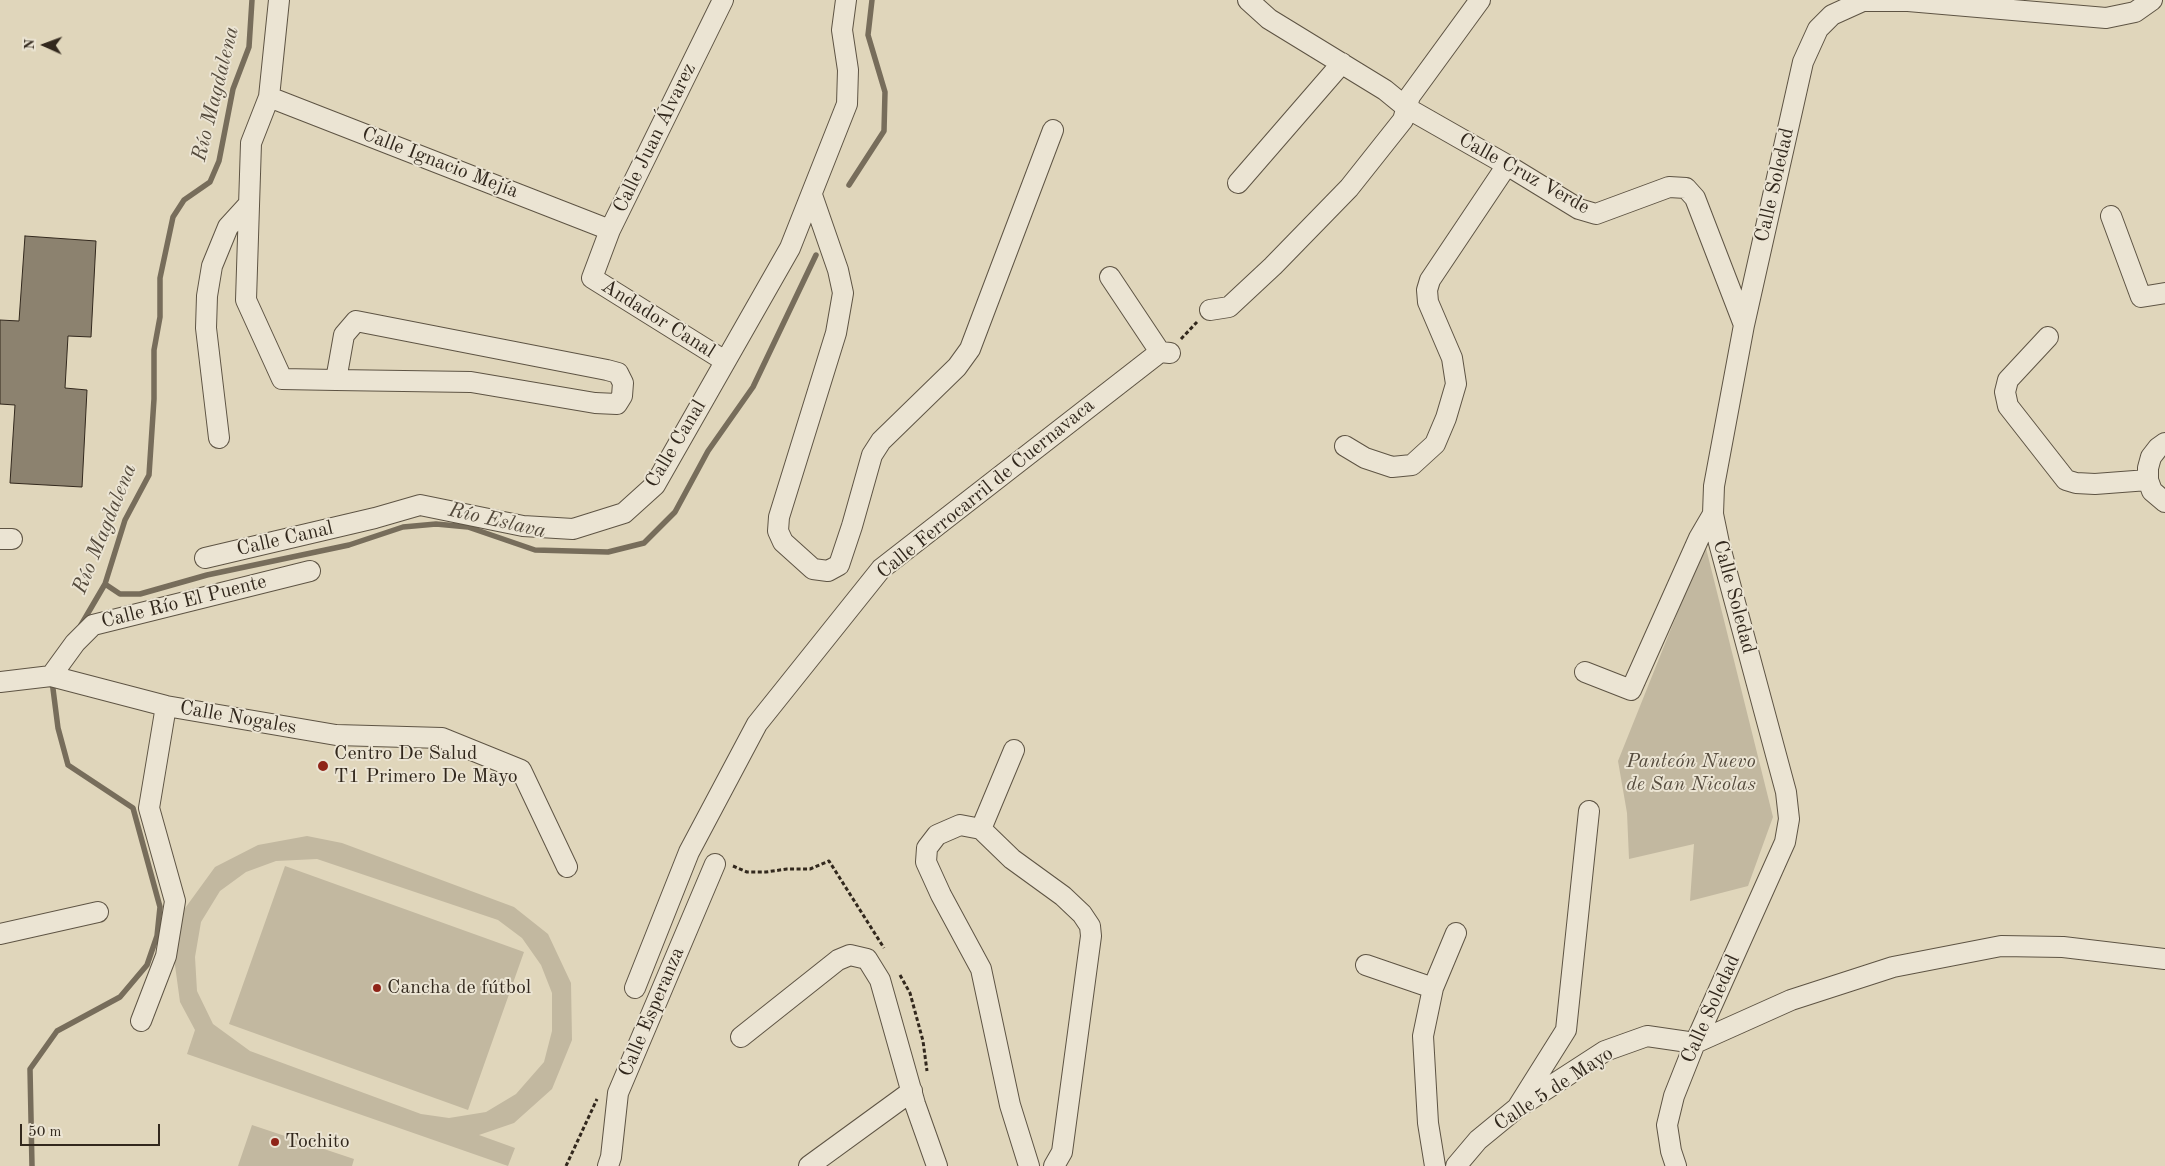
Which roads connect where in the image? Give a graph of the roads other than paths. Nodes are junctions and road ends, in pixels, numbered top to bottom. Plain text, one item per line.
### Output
1 (279, 0) edge
2 (723, 0) edge
3 (846, 0) edge
4 (1248, 0) edge
5 (1480, 0) edge
6 (2152, 0) edge
7 (1833, 8) edge
8 (1342, 63) junction
9 (269, 97) junction
10 (1407, 108) junction
11 (1053, 130) dead end
12 (1507, 165) junction
13 (1238, 183) dead end
14 (812, 195) junction
15 (249, 204) junction
16 (2111, 216) dead end
17 (610, 230) junction
18 (1110, 277) dead end
19 (592, 278) joint
20 (2165, 293) edge
21 (1210, 310) road end
22 (1744, 325) junction
23 (2048, 338) dead end
24 (725, 360) junction
25 (336, 380) junction
26 (219, 438) dead end
27 (2165, 444) edge
28 (1345, 446) dead end
29 (2148, 480) junction
30 (2165, 502) edge
31 (1713, 514) junction
32 (205, 558) dead end
33 (310, 571) dead end
34 (1586, 672) dead end
35 (51, 676) junction
36 (0, 682) edge
37 (166, 706) junction
38 (1014, 750) dead end
39 (1589, 811) dead end
40 (981, 829) junction
41 (715, 864) dead end
42 (567, 867) dead end
43 (98, 912) dead end
44 (1456, 933) dead end
45 (0, 934) edge
46 (2165, 959) edge
47 (1366, 965) dead end
48 (635, 988) dead end
49 (1433, 988) junction
50 (141, 1021) dead end
51 (741, 1037) dead end
52 (1695, 1043) junction
53 (912, 1091) junction
54 (1517, 1108) junction
55 (608, 1166) edge
56 (809, 1166) edge
57 (937, 1166) edge
58 (1029, 1166) edge
59 (1054, 1166) edge
60 (1435, 1166) edge
61 (1456, 1166) edge
62 (1676, 1166) edge

1 - 9 street
2 - 17 street, Calle Juan Álvarez
3 - 14 street, Calle Canal
4 - 8 street, Calle Cruz Verde
5 - 10 street
6 - 7 street
7 - 22 street, Calle Soledad
8 - 10 street, Calle Cruz Verde
8 - 13 street
9 - 15 street
9 - 17 street, Calle Ignacio Mejía
10 - 12 street, Calle Cruz Verde
10 - 21 street
11 - 14 street
12 - 22 street, Calle Cruz Verde
12 - 28 street
14 - 24 street, Calle Canal
15 - 25 street
15 - 26 street
16 - 20 street
17 - 19 street, Calle Juan Álvarez
18 - 48 street, Calle Ferrocarril de Cuernavaca
19 - 24 street, Andador Canal
22 - 31 street, Calle Soledad
23 - 29 street
24 - 32 street, Calle Canal
25 - 25 street
27 - 29 street
29 - 30 street
31 - 34 street
31 - 52 street, Calle Soledad
33 - 35 street, Calle Río El Puente
35 - 36 street
35 - 37 street
37 - 42 street, Calle Nogales
37 - 50 street, Calle Nogales
38 - 40 street
39 - 54 street
40 - 58 street
40 - 59 street
41 - 55 street, Calle Esperanza
43 - 45 street
44 - 49 street
46 - 52 street
47 - 49 street
49 - 60 street
51 - 53 street
52 - 54 street, Calle 5 de Mayo
52 - 62 street, Calle Soledad
53 - 56 street
53 - 57 street
54 - 61 street, Calle 5 de Mayo

